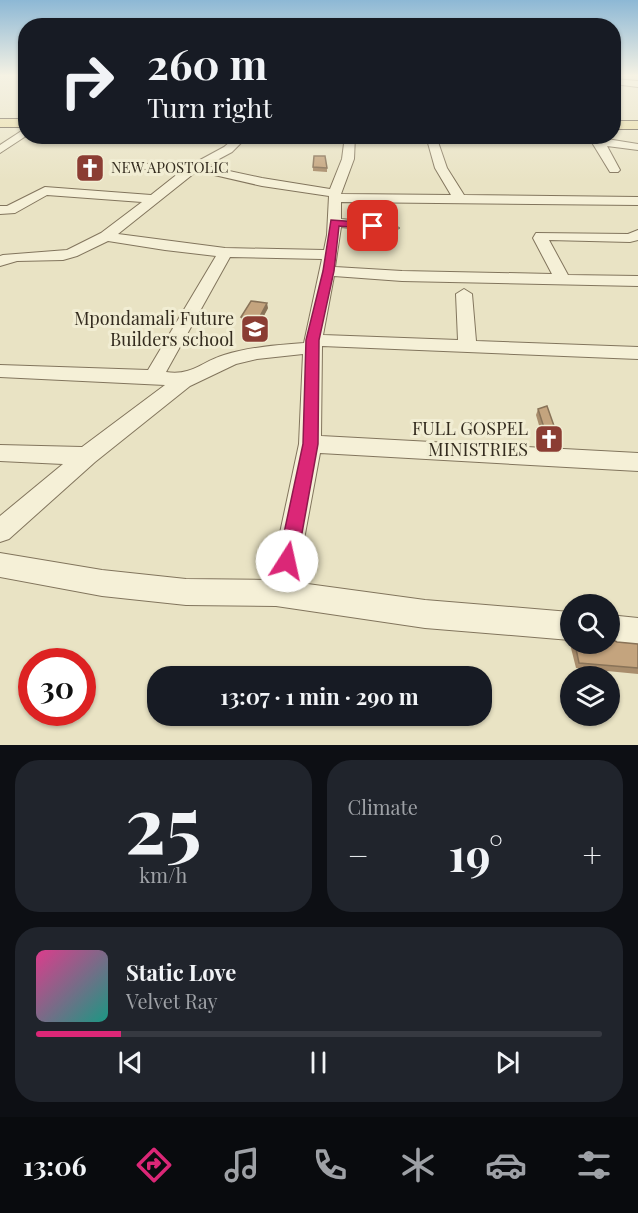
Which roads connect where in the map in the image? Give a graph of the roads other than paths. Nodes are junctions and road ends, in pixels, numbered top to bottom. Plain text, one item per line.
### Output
1 (0, 123) edge
2 (18, 123) edge
3 (621, 124) edge
4 (638, 124) edge
5 (621, 134) edge
6 (638, 134) edge
7 (18, 137) edge
8 (235, 144) edge
9 (349, 144) edge
10 (434, 144) edge
11 (599, 144) edge
12 (621, 144) edge
13 (638, 147) edge
14 (0, 150) edge
15 (135, 165) dead end
16 (193, 169) junction
17 (614, 170) dead end
18 (335, 196) junction
19 (151, 199) junction
20 (460, 200) junction
21 (638, 201) edge
22 (0, 210) edge
23 (335, 222) junction
24 (393, 228) dead end
25 (638, 234) edge
26 (106, 236) junction
27 (225, 252) junction
28 (331, 255) junction
29 (0, 261) edge
30 (328, 271) junction
31 (562, 279) junction
32 (638, 281) edge
33 (464, 294) dead end
34 (312, 344) junction
35 (467, 345) junction
36 (638, 353) edge
37 (0, 371) edge
38 (154, 377) junction
39 (183, 381) junction
40 (310, 444) junction
41 (0, 453) edge
42 (87, 456) junction
43 (638, 462) edge
44 (0, 531) edge
45 (0, 565) edge
46 (276, 593) junction
47 (560, 625) edge

1 - 2 main road
3 - 4 main road
5 - 6 street
7 - 14 street
8 - 16 street
9 - 18 street
10 - 20 street
11 - 17 street
12 - 13 street
15 - 16 street
16 - 18 street
16 - 19 street
18 - 20 street
18 - 23 street
19 - 22 street
19 - 26 street
20 - 21 street
23 - 24 street
23 - 28 street
25 - 31 street
26 - 27 street
26 - 29 street
27 - 28 street
27 - 38 street
28 - 30 street
30 - 31 street
30 - 34 street
31 - 32 street
33 - 35 street
34 - 35 street
34 - 39 street
34 - 40 street
35 - 36 street
37 - 38 street
38 - 39 street
39 - 42 street
40 - 43 street
40 - 46 street
41 - 42 street
42 - 44 street
45 - 46 street
46 - 47 street

